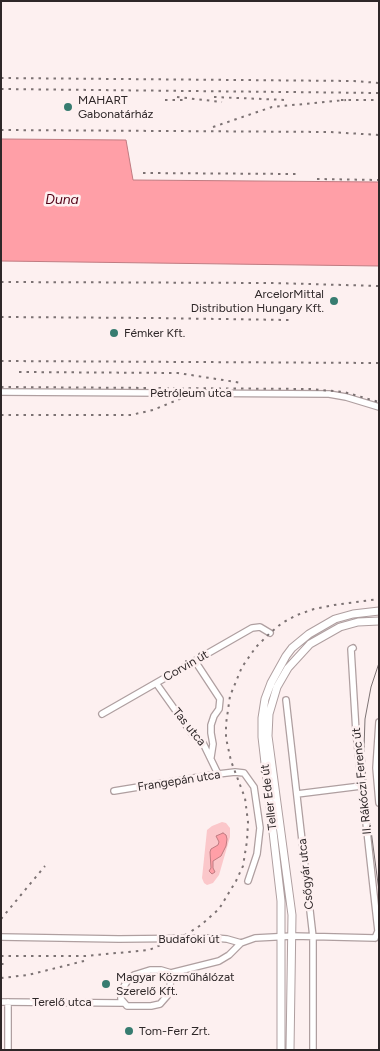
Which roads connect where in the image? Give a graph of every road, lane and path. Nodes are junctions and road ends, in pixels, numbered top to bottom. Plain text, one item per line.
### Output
1 (1, 392) edge
2 (379, 407) edge
3 (379, 611) edge
4 (379, 621) edge
5 (270, 633) dead end
6 (353, 648) dead end
7 (195, 660) junction
8 (156, 683) junction
9 (286, 700) dead end
10 (102, 714) dead end
11 (379, 722) edge
12 (211, 757) junction
13 (218, 774) junction
14 (361, 786) junction
15 (114, 791) dead end
16 (297, 794) junction
17 (379, 803) edge
18 (248, 881) dead end
19 (293, 936) junction
20 (1, 937) edge
21 (282, 937) junction
22 (313, 937) junction
23 (377, 941) edge
24 (241, 942) junction
25 (171, 973) junction
26 (5, 1002) edge
27 (123, 1003) junction
28 (8, 1050) edge
29 (281, 1050) edge
30 (290, 1050) edge
31 (313, 1050) edge

1 - 2 street, Petróleum utca
3 - 21 main road, Teller Ede út
4 - 19 main road, Teller Ede út
5 - 7 street, Corvin út
6 - 14 street, II. Rákóczi Ferenc út
7 - 8 street, Corvin út
7 - 12 street
8 - 10 street, Corvin út
8 - 12 street, Tas utca
9 - 16 street, Csőgyár utca
11 - 17 street, II. Rákóczi Ferenc út
12 - 13 street, Tas utca
13 - 15 street, Frangepán utca
13 - 18 street, Frangepán utca
14 - 16 street
14 - 23 street, II. Rákóczi Ferenc út
16 - 22 street, Csőgyár utca
19 - 21 street, Budafoki út
19 - 22 street, Budafoki út
19 - 30 main road, Teller Ede út
20 - 24 street, Budafoki út
21 - 24 street, Budafoki út
21 - 29 main road, Teller Ede út
22 - 23 street, Budafoki út
22 - 31 street, Csőgyár utca
24 - 25 street
25 - 27 street
25 - 27 street
26 - 27 street, Terelő utca
26 - 28 street

